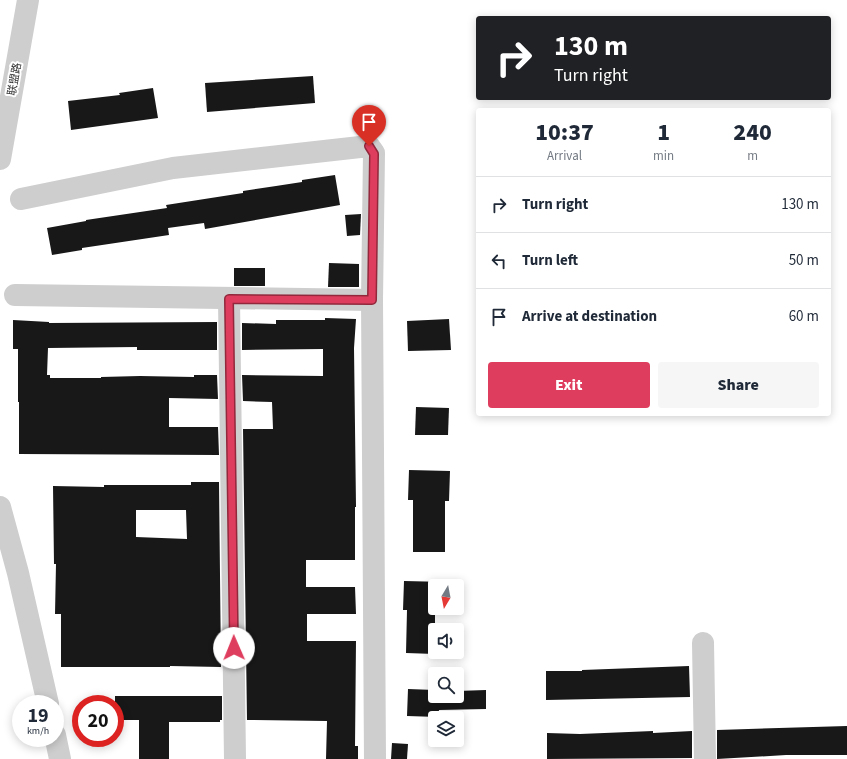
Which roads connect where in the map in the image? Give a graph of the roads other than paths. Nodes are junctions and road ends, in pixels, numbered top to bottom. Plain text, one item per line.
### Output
1 (28, 0) edge
2 (0, 159) edge
3 (21, 199) dead end
4 (15, 296) dead end
5 (229, 299) junction
6 (372, 300) junction
7 (0, 507) edge
8 (703, 643) dead end
9 (46, 695) edge
10 (58, 747) edge
11 (60, 759) edge
12 (235, 759) edge
13 (375, 759) edge
14 (705, 759) edge

1 - 2 street, 联盟路
3 - 6 street
4 - 5 street
5 - 6 street
5 - 12 street
6 - 13 street
7 - 9 street
8 - 14 street
10 - 11 street

